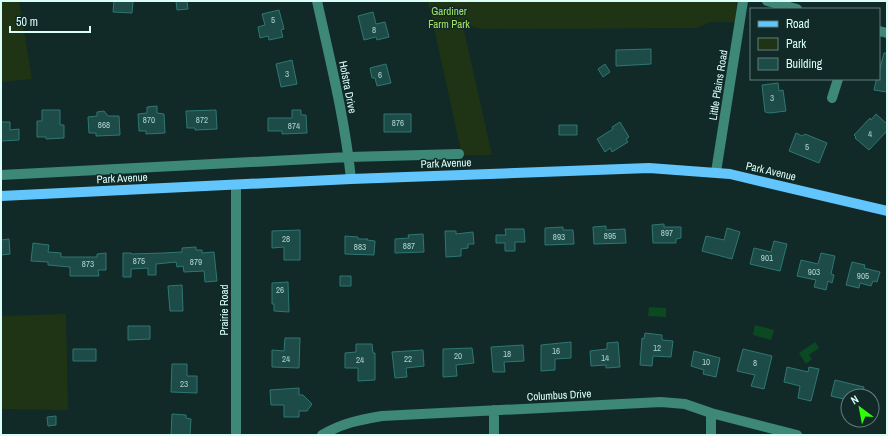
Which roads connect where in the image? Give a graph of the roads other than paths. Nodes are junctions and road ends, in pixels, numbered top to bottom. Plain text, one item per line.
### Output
1 (317, 1) edge
2 (743, 1) edge
3 (767, 1) edge
4 (793, 8) edge
5 (838, 80) edge
6 (832, 98) dead end
7 (459, 154) dead end
8 (349, 157) junction
9 (716, 172) junction
10 (1, 175) edge
11 (351, 179) junction
12 (236, 185) junction
13 (1, 196) edge
14 (887, 211) edge
15 (494, 410) junction
16 (711, 413) junction
17 (236, 435) edge
18 (322, 435) edge
19 (494, 435) edge
20 (712, 435) edge
21 (797, 435) edge

1 - 8 street, Hofstra Drive
2 - 9 street, Little Plains Road
3 - 4 street
5 - 6 street
7 - 8 street
8 - 10 street
8 - 11 street, Hofstra Drive
9 - 11 main road, Park Avenue
9 - 14 main road, Park Avenue
11 - 12 main road, Park Avenue
12 - 13 main road, Park Avenue
12 - 17 street, Prairie Road
15 - 16 street, Columbus Drive
15 - 18 street, Columbus Drive
15 - 19 street
16 - 20 street
16 - 21 street, Columbus Drive

